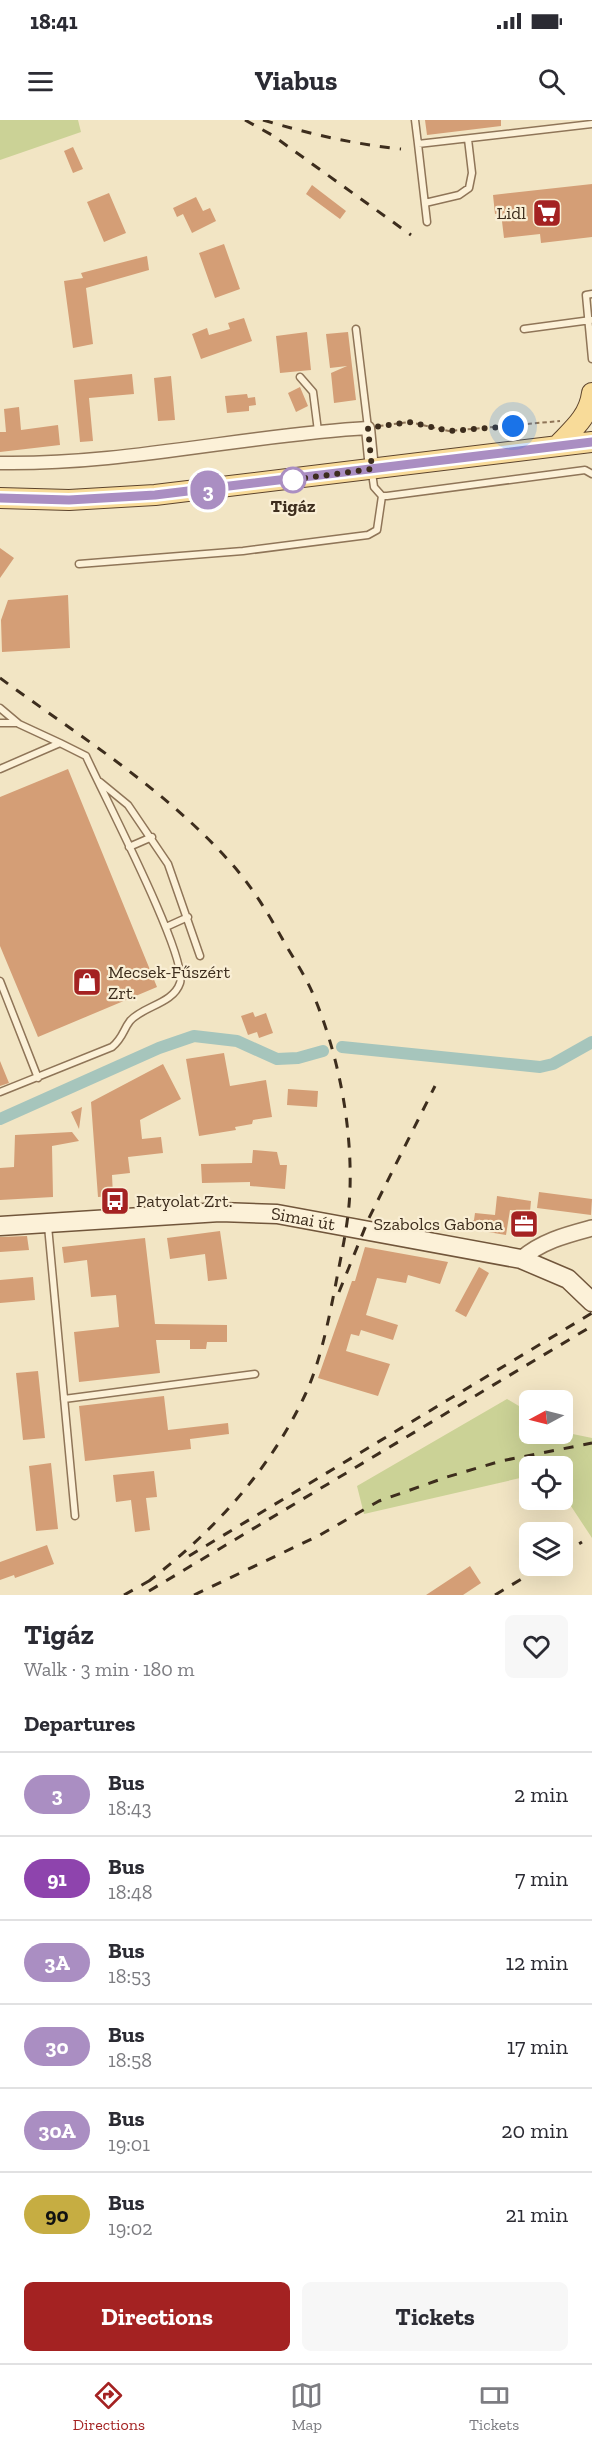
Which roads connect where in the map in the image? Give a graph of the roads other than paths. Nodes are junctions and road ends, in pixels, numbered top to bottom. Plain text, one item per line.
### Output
1 (415, 120) edge
2 (592, 124) edge
3 (468, 139) junction
4 (418, 144) junction
5 (425, 203) junction
6 (427, 222) dead end
7 (592, 294) edge
8 (591, 320) edge
9 (356, 329) dead end
10 (524, 329) dead end
11 (592, 359) edge
12 (300, 377) dead end
13 (592, 393) edge
14 (368, 428) junction
15 (318, 431) junction
16 (592, 442) edge
17 (556, 446) junction
18 (0, 463) edge
19 (372, 469) junction
20 (592, 474) edge
21 (382, 496) junction
22 (0, 498) edge
23 (80, 564) dead end
24 (0, 708) edge
25 (0, 723) edge
26 (19, 724) junction
27 (60, 743) junction
28 (0, 769) edge
29 (97, 780) junction
30 (152, 837) junction
31 (129, 847) junction
32 (188, 916) junction
33 (166, 927) junction
34 (200, 956) dead end
35 (0, 981) edge
36 (38, 1078) junction
37 (0, 1092) edge
38 (47, 1223) junction
39 (0, 1226) edge
40 (592, 1228) edge
41 (521, 1259) junction
42 (592, 1302) edge
43 (255, 1374) dead end
44 (64, 1399) junction
45 (75, 1516) dead end

1 - 4 lane
2 - 3 lane
3 - 4 lane
3 - 5 lane
4 - 5 lane
5 - 6 lane
7 - 8 lane
8 - 10 lane
8 - 11 lane
9 - 14 lane
12 - 15 lane
13 - 17 main road
14 - 15 street
14 - 19 street
15 - 18 street
16 - 17 main road
17 - 19 main road
19 - 21 lane
19 - 22 main road
20 - 21 lane
21 - 23 lane
24 - 26 lane
25 - 26 lane
26 - 27 lane
27 - 28 lane
27 - 29 lane
29 - 30 lane
29 - 31 lane
30 - 31 lane
30 - 32 lane
31 - 33 lane
32 - 33 lane
32 - 34 lane
33 - 36 lane
35 - 36 lane
36 - 37 lane
38 - 39 main road, Simai út
38 - 41 main road, Simai út
38 - 44 lane
40 - 41 street
41 - 42 main road, Simai út
43 - 44 lane
44 - 45 lane

